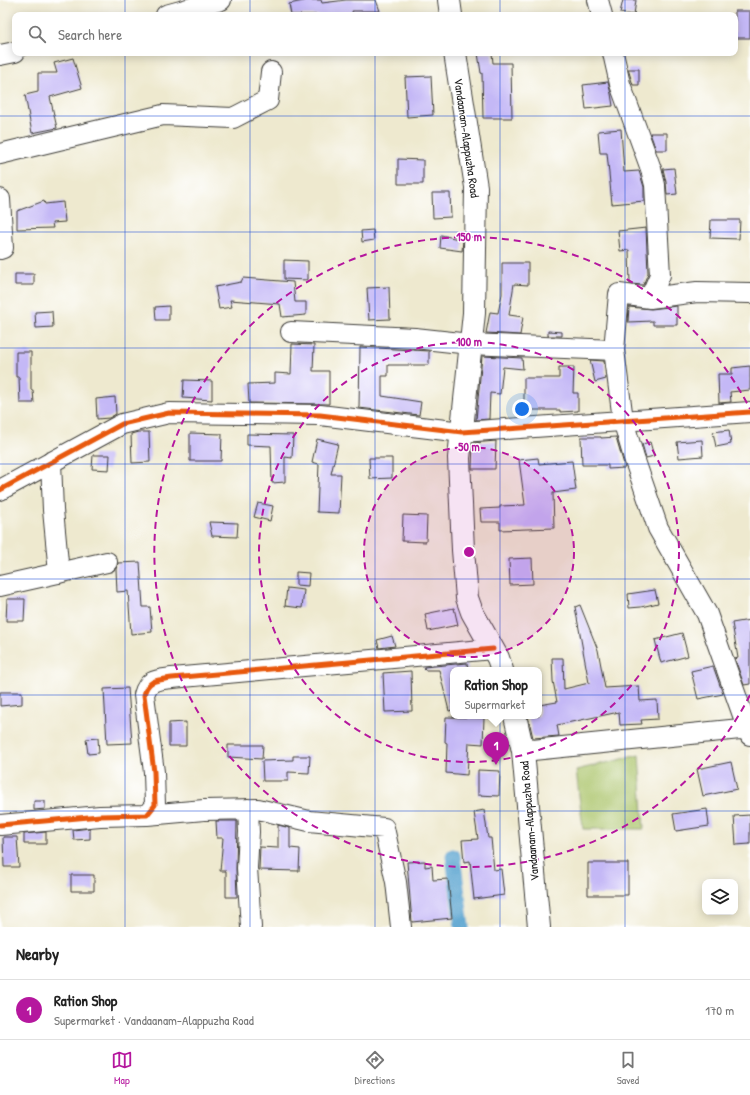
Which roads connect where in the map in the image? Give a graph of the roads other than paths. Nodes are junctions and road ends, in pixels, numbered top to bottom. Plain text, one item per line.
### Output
1 (221, 0) edge
2 (449, 0) edge
3 (598, 0) edge
4 (177, 12) edge
5 (451, 12) edge
6 (601, 12) edge
7 (12, 53) edge
8 (0, 55) edge
9 (455, 56) edge
10 (614, 56) edge
11 (271, 72) dead end
12 (0, 154) edge
13 (0, 199) edge
14 (0, 249) edge
15 (750, 293) edge
16 (650, 298) junction
17 (291, 332) dead end
18 (470, 344) junction
19 (614, 350) junction
20 (750, 412) edge
21 (623, 420) junction
22 (462, 432) junction
23 (51, 462) junction
24 (0, 490) edge
25 (107, 562) dead end
26 (59, 573) junction
27 (0, 586) edge
28 (493, 649) junction
29 (501, 667) edge
30 (516, 719) edge
31 (749, 730) edge
32 (523, 751) junction
33 (248, 809) junction
34 (147, 815) junction
35 (0, 825) edge
36 (251, 927) edge
37 (401, 927) edge
38 (539, 927) edge

1 - 4 street
2 - 5 main road
3 - 6 street
7 - 8 street
9 - 18 main road, Vandaanam-Alappuzha Road
10 - 16 street
11 - 12 street
13 - 14 street
15 - 16 street
16 - 19 street
17 - 18 street
18 - 19 street
18 - 22 main road, Vandaanam-Alappuzha Road
19 - 21 street
20 - 21 street
21 - 22 street
21 - 31 street
22 - 23 street
22 - 28 main road, Vandaanam-Alappuzha Road
23 - 24 street
23 - 26 street
25 - 26 street
26 - 27 street
28 - 29 main road, Vandaanam-Alappuzha Road
28 - 34 street
30 - 32 main road, Vandaanam-Alappuzha Road
31 - 32 street
32 - 38 main road, Vandaanam-Alappuzha Road
33 - 34 street
33 - 36 street
33 - 37 street
34 - 35 street

